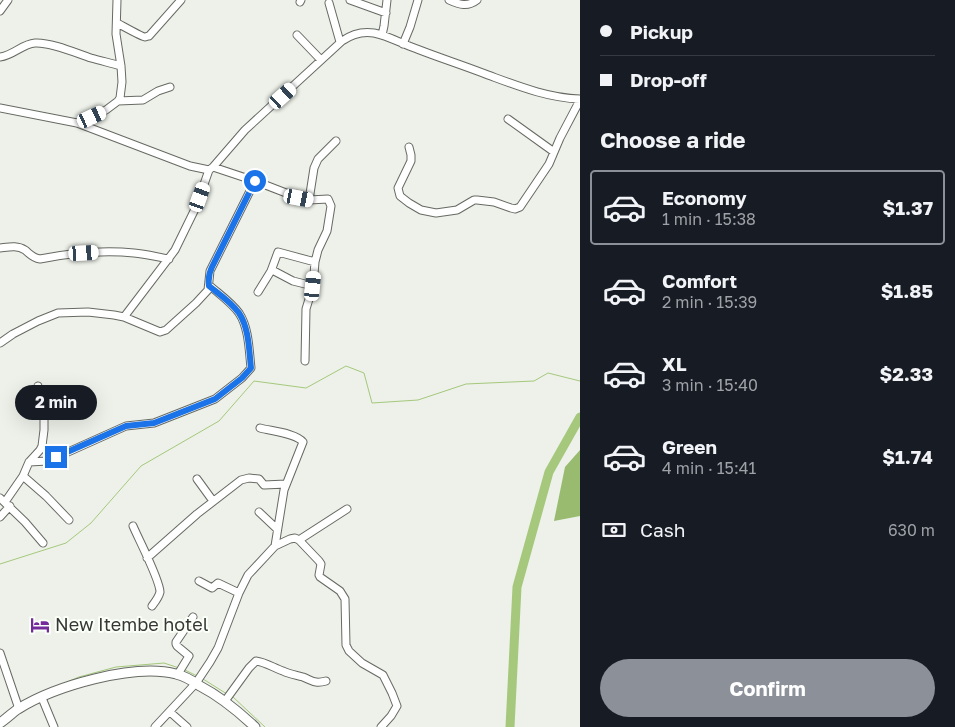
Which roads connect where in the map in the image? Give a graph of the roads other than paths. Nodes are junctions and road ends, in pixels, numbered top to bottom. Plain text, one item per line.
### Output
1 (8, 0) edge
2 (117, 0) edge
3 (181, 0) edge
4 (350, 0) edge
5 (387, 0) edge
6 (418, 0) edge
7 (449, 0) edge
8 (477, 0) edge
9 (329, 3) dead end
10 (0, 12) edge
11 (386, 13) junction
12 (117, 23) junction
13 (297, 35) dead end
14 (382, 35) junction
15 (340, 42) junction
16 (403, 44) junction
17 (0, 57) edge
18 (322, 60) junction
19 (121, 66) junction
20 (170, 87) dead end
21 (580, 100) edge
22 (118, 102) junction
23 (0, 108) edge
24 (508, 119) dead end
25 (77, 123) junction
26 (336, 142) dead end
27 (409, 147) dead end
28 (554, 152) junction
29 (211, 169) junction
30 (255, 181) junction
31 (309, 200) junction
32 (0, 248) edge
33 (169, 259) junction
34 (315, 262) junction
35 (271, 271) junction
36 (209, 286) junction
37 (313, 286) junction
38 (258, 292) dead end
39 (124, 317) junction
40 (0, 343) edge
41 (305, 361) dead end
42 (38, 386) dead end
43 (260, 428) dead end
44 (29, 462) junction
45 (23, 476) junction
46 (197, 479) dead end
47 (286, 484) junction
48 (213, 501) junction
49 (5, 502) edge
50 (348, 509) dead end
51 (259, 512) dead end
52 (0, 517) edge
53 (69, 520) dead end
54 (132, 526) dead end
55 (278, 529) junction
56 (299, 540) junction
57 (43, 543) dead end
58 (275, 546) junction
59 (148, 558) junction
60 (198, 582) dead end
61 (239, 593) junction
62 (152, 606) dead end
63 (193, 617) dead end
64 (0, 654) edge
65 (178, 674) junction
66 (326, 681) dead end
67 (196, 683) junction
68 (42, 698) junction
69 (226, 701) junction
70 (19, 709) junction
71 (170, 712) junction
72 (0, 723) edge
73 (54, 727) edge
74 (155, 727) edge
75 (187, 727) edge
76 (256, 727) edge
77 (381, 727) edge

1 - 10 street
2 - 12 street
3 - 12 street
4 - 11 street
5 - 11 street
6 - 16 street
7 - 8 street
9 - 15 street
11 - 14 street
12 - 19 street
13 - 18 street
14 - 15 street
14 - 16 street
15 - 18 street
16 - 21 street
17 - 19 street
18 - 29 street
19 - 22 street
20 - 22 street
21 - 28 street
22 - 25 street
23 - 25 street
24 - 28 street
25 - 29 street
26 - 31 street
27 - 28 street
29 - 30 street
29 - 33 street
30 - 31 street
30 - 36 street
31 - 34 street
32 - 33 street
33 - 39 street
34 - 35 street
34 - 37 street
35 - 37 street
35 - 38 street
36 - 39 street
36 - 44 street
37 - 41 street
39 - 40 street
42 - 44 street
43 - 47 street
44 - 45 street
45 - 49 street
45 - 53 street
46 - 48 street
47 - 48 street
47 - 55 street
48 - 59 street
49 - 52 street
49 - 57 street
50 - 56 street
51 - 55 street
54 - 59 street
55 - 58 street
56 - 58 street
56 - 77 street
58 - 61 street
59 - 62 street
60 - 61 street
61 - 67 street
63 - 65 street
64 - 70 street
65 - 67 main road
65 - 68 main road
66 - 69 street
67 - 69 main road
67 - 71 street
68 - 70 main road
68 - 73 street
69 - 76 main road
70 - 72 main road
71 - 74 street
71 - 75 street

